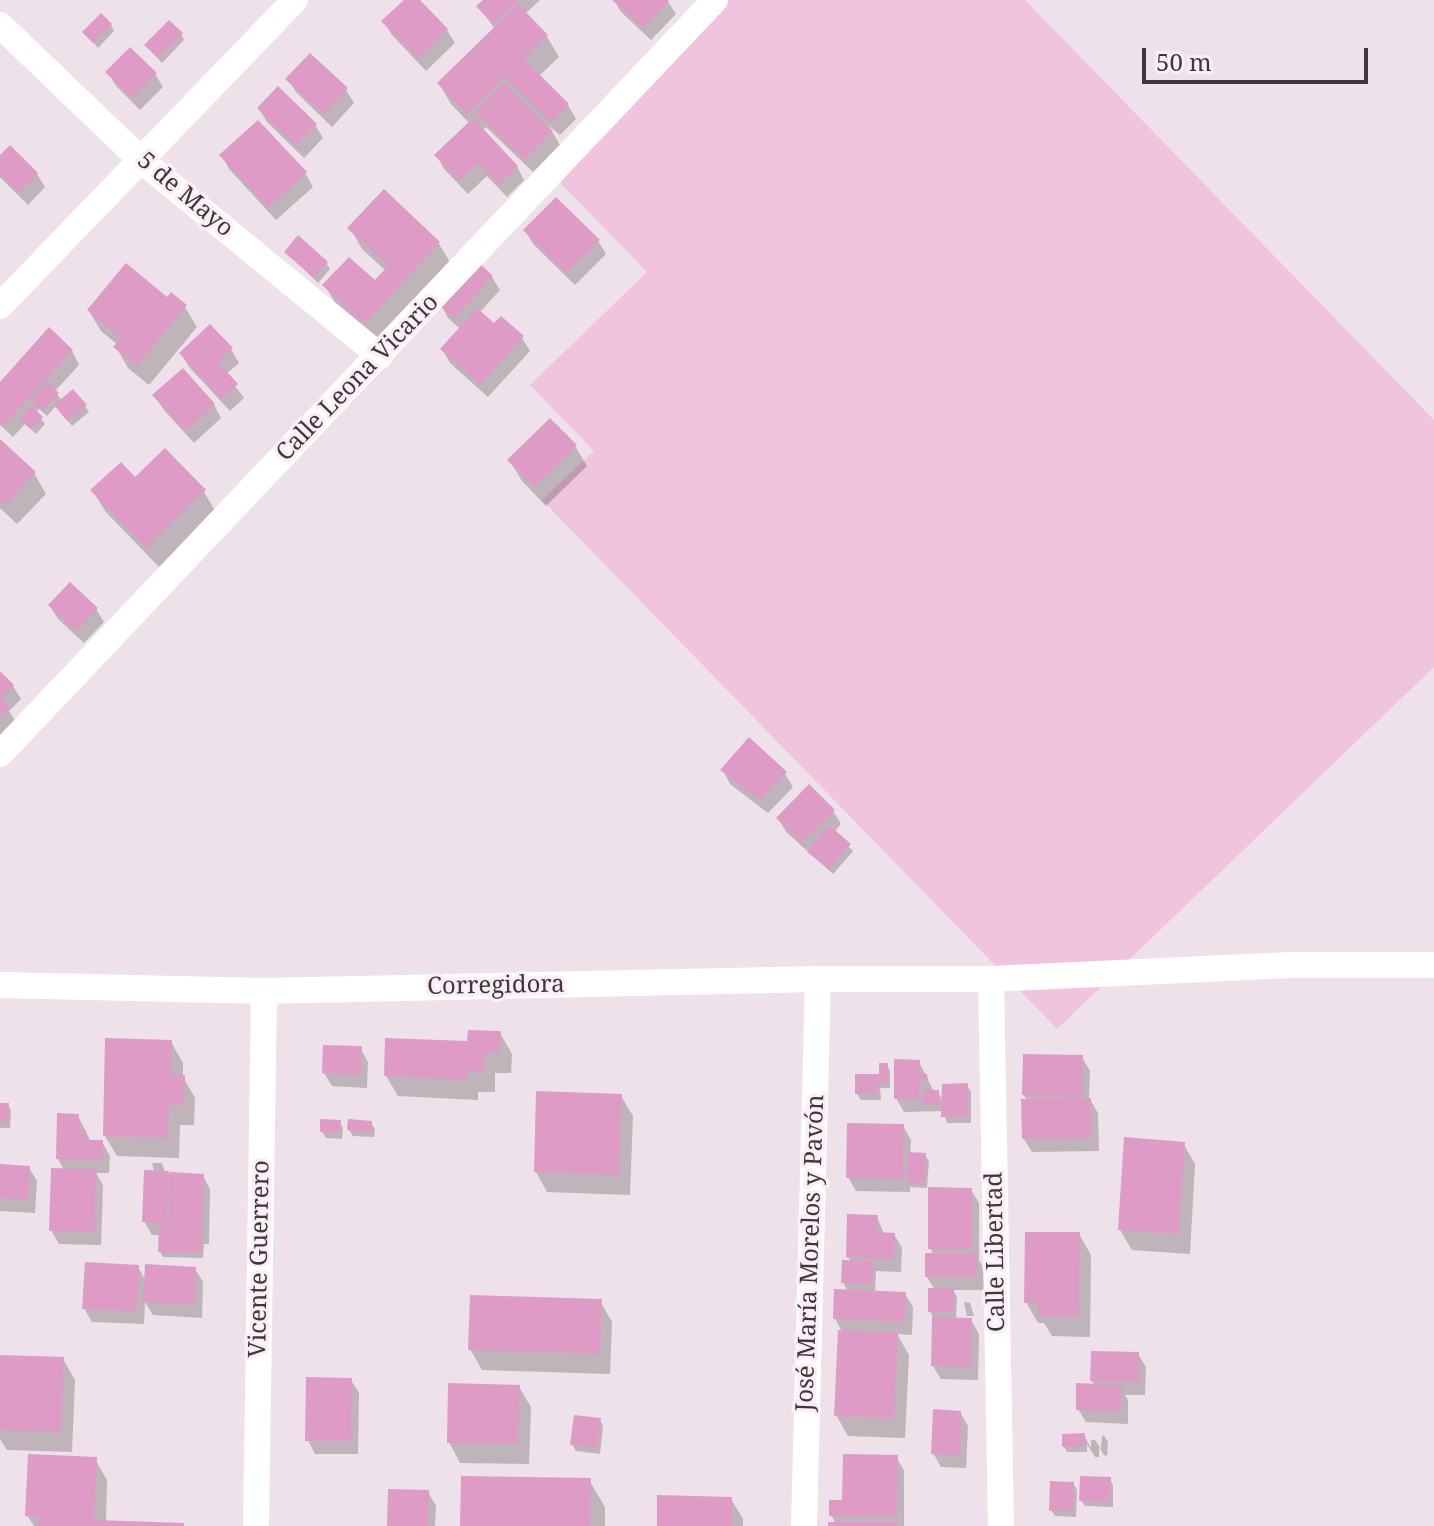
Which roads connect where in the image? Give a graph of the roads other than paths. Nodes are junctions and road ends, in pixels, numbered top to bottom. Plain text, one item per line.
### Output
1 (295, 0) edge
2 (715, 0) edge
3 (0, 25) edge
4 (142, 161) junction
5 (0, 306) edge
6 (380, 356) junction
7 (0, 754) edge
8 (1434, 965) edge
9 (818, 979) junction
10 (991, 979) junction
11 (0, 985) edge
12 (264, 991) junction
13 (256, 1526) edge
14 (804, 1526) edge
15 (1001, 1526) edge

1 - 4 street
2 - 6 street, Calle Leona Vicario
3 - 4 street, 5 de Mayo
4 - 5 street
4 - 6 street, 5 de Mayo
6 - 7 street, Calle Leona Vicario
8 - 10 street, Corregidora
9 - 10 street, Corregidora
9 - 12 street, Corregidora
9 - 14 street, José María Morelos y Pavón
10 - 15 street, Calle Libertad
11 - 12 street, Corregidora
12 - 13 street, Vicente Guerrero

